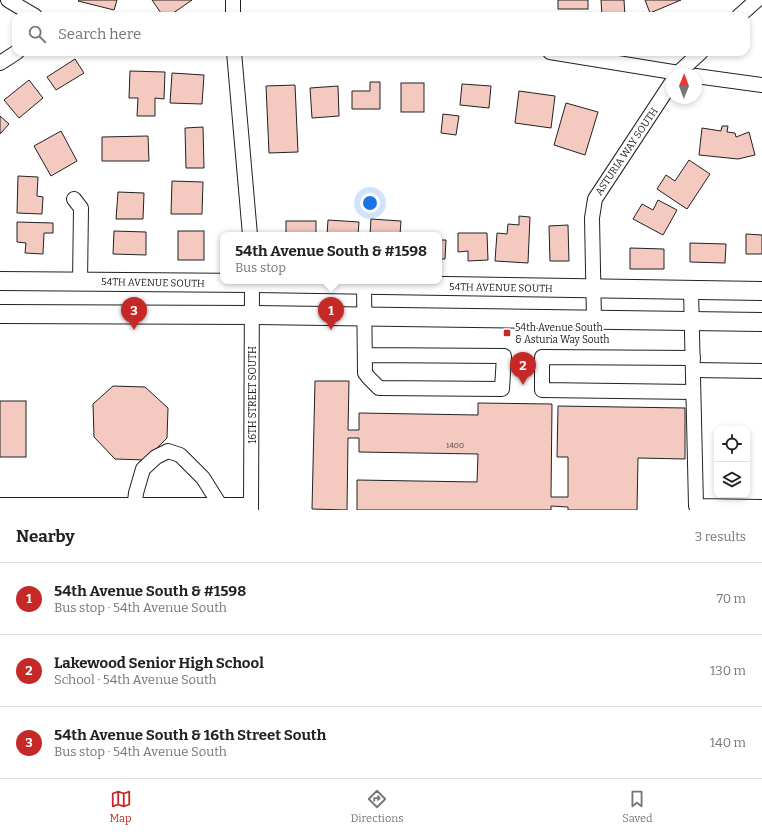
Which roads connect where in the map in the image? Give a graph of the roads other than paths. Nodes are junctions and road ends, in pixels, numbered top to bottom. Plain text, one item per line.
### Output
1 (8, 0) edge
2 (233, 0) edge
3 (757, 0) edge
4 (29, 12) edge
5 (233, 12) edge
6 (744, 12) edge
7 (12, 55) edge
8 (234, 56) edge
9 (571, 56) edge
10 (697, 56) edge
11 (0, 63) edge
12 (686, 68) edge
13 (666, 74) edge
14 (702, 77) edge
15 (762, 85) edge
16 (666, 94) edge
17 (74, 199) dead end
18 (250, 232) edge
19 (0, 281) edge
20 (80, 282) junction
21 (220, 282) edge
22 (252, 284) edge
23 (327, 284) edge
24 (364, 285) junction
25 (594, 289) junction
26 (691, 290) junction
27 (762, 291) edge
28 (0, 314) edge
29 (253, 315) junction
30 (364, 317) junction
31 (594, 320) junction
32 (692, 321) junction
33 (762, 322) edge
34 (365, 355) junction
35 (693, 364) junction
36 (762, 371) edge
37 (693, 392) junction
38 (1, 505) edge
39 (220, 505) junction
40 (20, 507) edge
41 (161, 507) edge
42 (190, 507) edge
43 (762, 507) edge
44 (48, 508) edge
45 (75, 508) edge
46 (103, 508) edge
47 (134, 508) edge
48 (251, 508) edge

1 - 4 street
2 - 5 street
3 - 6 street
7 - 11 street
8 - 18 street
9 - 13 street
10 - 12 street, ASTURIA WAY SOUTH
14 - 15 street
16 - 25 street, ASTURIA WAY SOUTH
17 - 20 street
19 - 20 main road, 54TH AVENUE SOUTH
20 - 21 main road, 54TH AVENUE SOUTH
22 - 29 street, 16TH STREET SOUTH
23 - 24 main road, 54TH AVENUE SOUTH
24 - 25 main road, 54TH AVENUE SOUTH
24 - 30 street
25 - 26 main road, 54TH AVENUE SOUTH
25 - 31 street, ASTURIA WAY SOUTH
26 - 27 main road, 54TH AVENUE SOUTH
26 - 32 street
28 - 29 main road
29 - 30 main road
29 - 48 street, 16TH STREET SOUTH
30 - 31 main road
30 - 34 street
31 - 32 main road
32 - 33 main road
32 - 35 street
34 - 34 street
35 - 36 street
35 - 37 street
35 - 37 street
37 - 43 street
38 - 40 street
39 - 42 street
39 - 47 street
39 - 48 street
40 - 44 street
41 - 42 street
41 - 47 street
44 - 45 street
45 - 46 street
46 - 47 street

